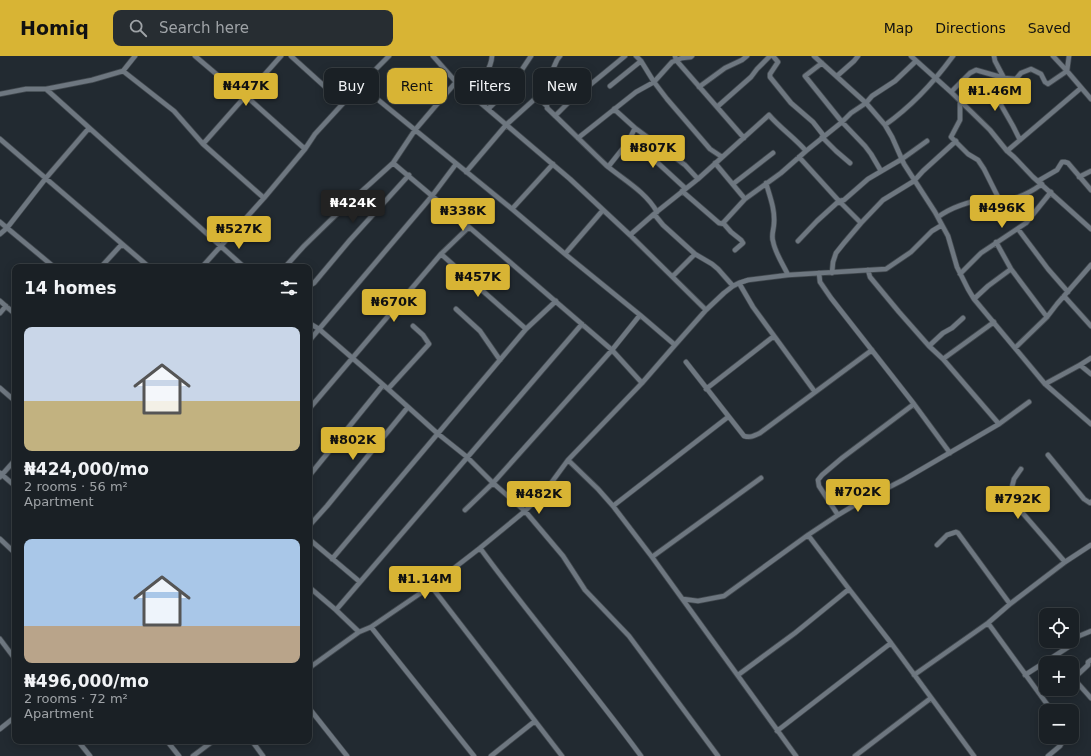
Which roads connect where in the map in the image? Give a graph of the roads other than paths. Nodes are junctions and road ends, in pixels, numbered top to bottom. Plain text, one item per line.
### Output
1 (135, 56) edge
2 (195, 56) edge
3 (281, 56) edge
4 (292, 56) edge
5 (389, 56) edge
6 (433, 56) edge
7 (492, 56) edge
8 (531, 56) edge
9 (560, 56) edge
10 (625, 56) edge
11 (636, 56) edge
12 (692, 56) edge
13 (747, 56) edge
14 (770, 56) edge
15 (774, 56) edge
16 (814, 56) edge
17 (858, 56) edge
18 (911, 56) edge
19 (953, 56) edge
20 (994, 56) edge
21 (1053, 56) edge
22 (1069, 56) edge
23 (676, 58) edge
24 (641, 61) junction
25 (916, 61) junction
26 (822, 63) junction
27 (377, 68) edge
28 (489, 68) edge
29 (553, 68) edge
30 (123, 71) junction
31 (1067, 71) junction
32 (837, 76) junction
33 (936, 78) junction
34 (1004, 78) junction
35 (455, 81) edge
36 (654, 82) junction
37 (455, 83) edge
38 (324, 85) edge
39 (610, 86) dead end
40 (699, 86) junction
41 (1081, 88) junction
42 (46, 89) junction
43 (951, 92) junction
44 (0, 94) edge
45 (246, 96) junction
46 (1091, 99) edge
47 (379, 101) edge
48 (533, 101) edge
49 (960, 101) junction
50 (866, 103) junction
51 (342, 104) edge
52 (482, 104) edge
53 (545, 104) edge
54 (717, 107) junction
55 (488, 109) junction
56 (614, 109) junction
57 (555, 116) junction
58 (842, 122) junction
59 (885, 124) junction
60 (506, 125) junction
61 (90, 128) junction
62 (635, 128) junction
63 (415, 130) junction
64 (823, 136) junction
65 (578, 138) junction
66 (744, 138) junction
67 (0, 139) edge
68 (1020, 140) junction
69 (928, 141) dead end
70 (956, 141) junction
71 (628, 142) junction
72 (203, 144) junction
73 (305, 148) junction
74 (806, 151) junction
75 (1006, 151) junction
76 (773, 153) dead end
77 (722, 157) junction
78 (799, 157) junction
79 (902, 159) junction
80 (393, 163) junction
81 (715, 163) junction
82 (850, 163) dead end
83 (456, 164) junction
84 (554, 164) junction
85 (608, 167) junction
86 (881, 171) junction
87 (1091, 171) edge
88 (466, 172) junction
89 (408, 175) junction
90 (1079, 177) junction
91 (46, 178) junction
92 (698, 178) junction
93 (914, 181) junction
94 (1040, 183) junction
95 (733, 184) junction
96 (766, 184) junction
97 (684, 189) junction
98 (1091, 190) edge
99 (1051, 192) junction
100 (432, 196) junction
101 (264, 198) junction
102 (745, 199) junction
103 (999, 199) junction
104 (839, 201) junction
105 (512, 209) junction
106 (603, 210) junction
107 (655, 213) junction
108 (938, 217) junction
109 (0, 222) edge
110 (723, 223) junction
111 (861, 223) junction
112 (942, 224) junction
113 (469, 226) junction
114 (7, 228) junction
115 (1018, 229) junction
116 (1091, 229) edge
117 (0, 234) edge
118 (630, 235) junction
119 (798, 241) dead end
120 (996, 242) junction
121 (122, 244) junction
122 (222, 246) junction
123 (735, 250) dead end
124 (441, 254) junction
125 (565, 254) junction
126 (695, 254) junction
127 (50, 264) edge
128 (104, 264) edge
129 (145, 264) edge
130 (205, 264) edge
131 (241, 264) edge
132 (288, 264) edge
133 (1091, 265) edge
134 (1011, 269) junction
135 (868, 270) junction
136 (819, 273) junction
137 (832, 273) junction
138 (960, 274) junction
139 (788, 275) junction
140 (673, 276) junction
141 (739, 283) junction
142 (312, 284) edge
143 (733, 286) junction
144 (1066, 294) junction
145 (974, 299) junction
146 (0, 301) edge
147 (556, 301) junction
148 (6, 306) junction
149 (456, 309) dead end
150 (706, 310) junction
151 (12, 311) edge
152 (0, 313) edge
153 (640, 315) junction
154 (1047, 317) junction
155 (963, 318) dead end
156 (994, 322) junction
157 (582, 324) junction
158 (312, 325) edge
159 (413, 326) dead end
160 (1091, 326) edge
161 (319, 329) junction
162 (526, 329) junction
163 (774, 336) junction
164 (312, 337) edge
165 (674, 345) junction
166 (929, 346) junction
167 (1015, 348) junction
168 (612, 350) junction
169 (872, 350) junction
170 (1091, 358) edge
171 (352, 359) junction
172 (943, 359) junction
173 (500, 360) junction
174 (686, 362) dead end
175 (1080, 365) junction
176 (1091, 374) edge
177 (642, 383) junction
178 (1045, 384) junction
179 (383, 385) junction
180 (0, 388) edge
181 (388, 388) junction
182 (706, 389) junction
183 (815, 392) junction
184 (12, 398) edge
185 (1029, 402) dead end
186 (914, 404) junction
187 (312, 406) edge
188 (408, 407) junction
189 (728, 417) junction
190 (999, 424) junction
191 (1091, 424) edge
192 (437, 433) junction
193 (950, 453) junction
194 (1048, 455) dead end
195 (467, 457) junction
196 (568, 460) junction
197 (12, 463) edge
198 (1021, 469) dead end
199 (312, 472) edge
200 (1, 475) edge
201 (761, 478) dead end
202 (494, 483) junction
203 (12, 484) edge
204 (1091, 502) edge
205 (612, 506) junction
206 (465, 510) dead end
207 (525, 511) junction
208 (838, 515) junction
209 (312, 523) edge
210 (808, 535) junction
211 (0, 539) edge
212 (312, 542) edge
213 (937, 544) dead end
214 (1091, 545) edge
215 (480, 548) junction
216 (12, 549) edge
217 (652, 557) junction
218 (332, 559) junction
219 (1065, 562) junction
220 (360, 582) junction
221 (431, 586) junction
222 (849, 589) junction
223 (312, 590) edge
224 (683, 599) junction
225 (1010, 604) junction
226 (336, 610) junction
227 (988, 623) junction
228 (371, 626) junction
229 (1091, 631) edge
230 (359, 632) junction
231 (0, 639) edge
232 (891, 643) junction
233 (12, 655) edge
234 (1091, 660) edge
235 (312, 666) edge
236 (1089, 667) edge
237 (1079, 674) edge
238 (738, 675) junction
239 (914, 675) junction
240 (1025, 675) junction
241 (1079, 685) edge
242 (931, 698) junction
243 (1091, 698) edge
244 (1047, 704) edge
245 (312, 712) edge
246 (12, 719) edge
247 (535, 720) junction
248 (0, 729) edge
249 (777, 731) junction
250 (80, 744) edge
251 (170, 744) edge
252 (209, 744) edge
253 (254, 744) edge
254 (1061, 744) edge
255 (972, 754) edge
256 (90, 756) edge
257 (180, 756) edge
258 (193, 756) edge
259 (263, 756) edge
260 (347, 756) edge
261 (474, 756) edge
262 (491, 756) edge
263 (562, 756) edge
264 (641, 756) edge
265 (718, 756) edge
266 (796, 756) edge
267 (855, 756) edge
268 (966, 756) edge
269 (1048, 756) edge

1 - 30 street
2 - 45 street
3 - 45 street
4 - 38 street
5 - 27 street
6 - 35 street
7 - 28 street
8 - 55 street
9 - 29 street
10 - 57 street
11 - 24 street
12 - 23 street
13 - 40 street
14 - 54 street
15 - 64 street
16 - 26 street
17 - 32 street
18 - 25 street
19 - 33 street
20 - 34 street
21 - 31 street
22 - 31 street
23 - 36 street
23 - 40 street
24 - 36 street
24 - 39 street
25 - 33 street
25 - 50 street
26 - 32 street
26 - 58 street
30 - 42 street
30 - 72 street
31 - 34 street
31 - 41 street
32 - 50 street
33 - 43 street
33 - 59 street
34 - 43 street
34 - 68 street
36 - 56 street
36 - 77 street
37 - 63 street
40 - 54 street
41 - 46 street
41 - 68 street
42 - 44 street
42 - 61 street
43 - 49 street
45 - 72 street
45 - 73 street
47 - 63 street
48 - 60 street
49 - 70 street
49 - 75 street
50 - 58 street
50 - 59 street
51 - 73 street
52 - 55 street
53 - 57 street
54 - 66 street
55 - 60 street
56 - 62 street
56 - 65 street
57 - 65 street
58 - 64 street
58 - 86 street
59 - 79 street
60 - 84 street
60 - 88 street
61 - 91 street
61 - 122 street
62 - 71 street
62 - 92 street
63 - 80 street
63 - 83 street
64 - 74 street
64 - 82 street
65 - 85 street
66 - 74 street
66 - 77 street
67 - 91 street
68 - 75 street
69 - 79 street
70 - 93 street
70 - 103 street
71 - 85 street
71 - 97 street
72 - 101 street
73 - 101 street
74 - 78 street
75 - 94 street
76 - 95 street
77 - 81 street
78 - 96 street
78 - 104 street
79 - 86 street
79 - 93 street
80 - 89 street
80 - 132 street
81 - 92 street
81 - 95 street
83 - 88 street
83 - 100 street
84 - 105 street
84 - 106 street
85 - 107 street
86 - 104 street
87 - 90 street
88 - 105 street
89 - 100 street
89 - 142 street
90 - 94 street
90 - 98 street
91 - 114 street
91 - 121 street
92 - 97 street
93 - 108 street
93 - 111 street
94 - 99 street
94 - 103 street
95 - 102 street
96 - 102 street
96 - 139 street
97 - 107 street
97 - 110 street
99 - 115 street
99 - 116 street
100 - 113 street
100 - 161 street
101 - 122 street
102 - 110 street
103 - 108 street
104 - 111 street
104 - 119 street
105 - 125 street
106 - 118 street
106 - 125 street
107 - 118 street
107 - 126 street
108 - 112 street
109 - 114 street
110 - 123 street
111 - 137 street
112 - 135 street
112 - 138 street
113 - 124 street
113 - 147 street
114 - 117 street
114 - 127 street
115 - 120 street
115 - 144 street
118 - 140 street
120 - 134 street
120 - 138 street
121 - 128 street
121 - 129 street
122 - 130 street
122 - 131 street
124 - 162 street
124 - 171 street
125 - 153 street
126 - 140 street
126 - 143 street
133 - 144 street
134 - 145 street
134 - 154 street
135 - 137 street
135 - 166 street
136 - 137 street
136 - 139 street
136 - 169 street
138 - 145 street
139 - 141 street
140 - 150 street
141 - 143 street
141 - 163 street
143 - 150 street
144 - 154 street
144 - 160 street
145 - 156 street
146 - 148 street
147 - 157 street
147 - 162 street
148 - 151 street
148 - 152 street
149 - 173 street
150 - 165 street
153 - 165 street
153 - 168 street
154 - 167 street
155 - 166 street
156 - 167 street
156 - 172 street
157 - 168 street
157 - 195 street
158 - 161 street
159 - 181 street
161 - 164 street
161 - 171 street
162 - 173 street
163 - 182 street
163 - 183 street
165 - 177 street
166 - 172 street
167 - 178 street
168 - 177 street
168 - 202 street
169 - 183 street
169 - 186 street
170 - 175 street
171 - 179 street
171 - 187 street
172 - 190 street
173 - 192 street
174 - 182 street
175 - 176 street
175 - 178 street
177 - 196 street
178 - 191 street
179 - 181 street
179 - 199 street
180 - 184 street
181 - 188 street
182 - 189 street
183 - 189 street
185 - 190 street
186 - 193 street
186 - 208 street
188 - 192 street
188 - 209 street
189 - 205 street
190 - 193 street
192 - 195 street
192 - 218 street
193 - 208 street
194 - 204 street
195 - 202 street
195 - 220 street
196 - 205 street
196 - 207 street
197 - 200 street
198 - 219 street
200 - 203 street
201 - 217 street
202 - 206 street
202 - 207 street
205 - 217 street
207 - 215 street
207 - 265 street
208 - 210 street
210 - 222 street
210 - 224 street
211 - 216 street
212 - 218 street
213 - 225 street
214 - 219 street
215 - 221 street
215 - 264 street
217 - 224 street
218 - 220 street
219 - 225 street
220 - 226 street
221 - 228 street
221 - 247 street
222 - 232 street
222 - 238 street
223 - 226 street
224 - 238 street
225 - 227 street
226 - 230 street
227 - 239 street
227 - 240 street
228 - 230 street
228 - 261 street
229 - 240 street
230 - 235 street
231 - 233 street
232 - 239 street
232 - 249 street
234 - 236 street
236 - 237 street
238 - 249 street
239 - 242 street
240 - 244 street
241 - 243 street
242 - 255 street
242 - 267 street
245 - 260 street
246 - 248 street
247 - 262 street
247 - 263 street
249 - 266 street
250 - 256 street
251 - 257 street
252 - 258 street
253 - 259 street
254 - 269 street
255 - 268 street

